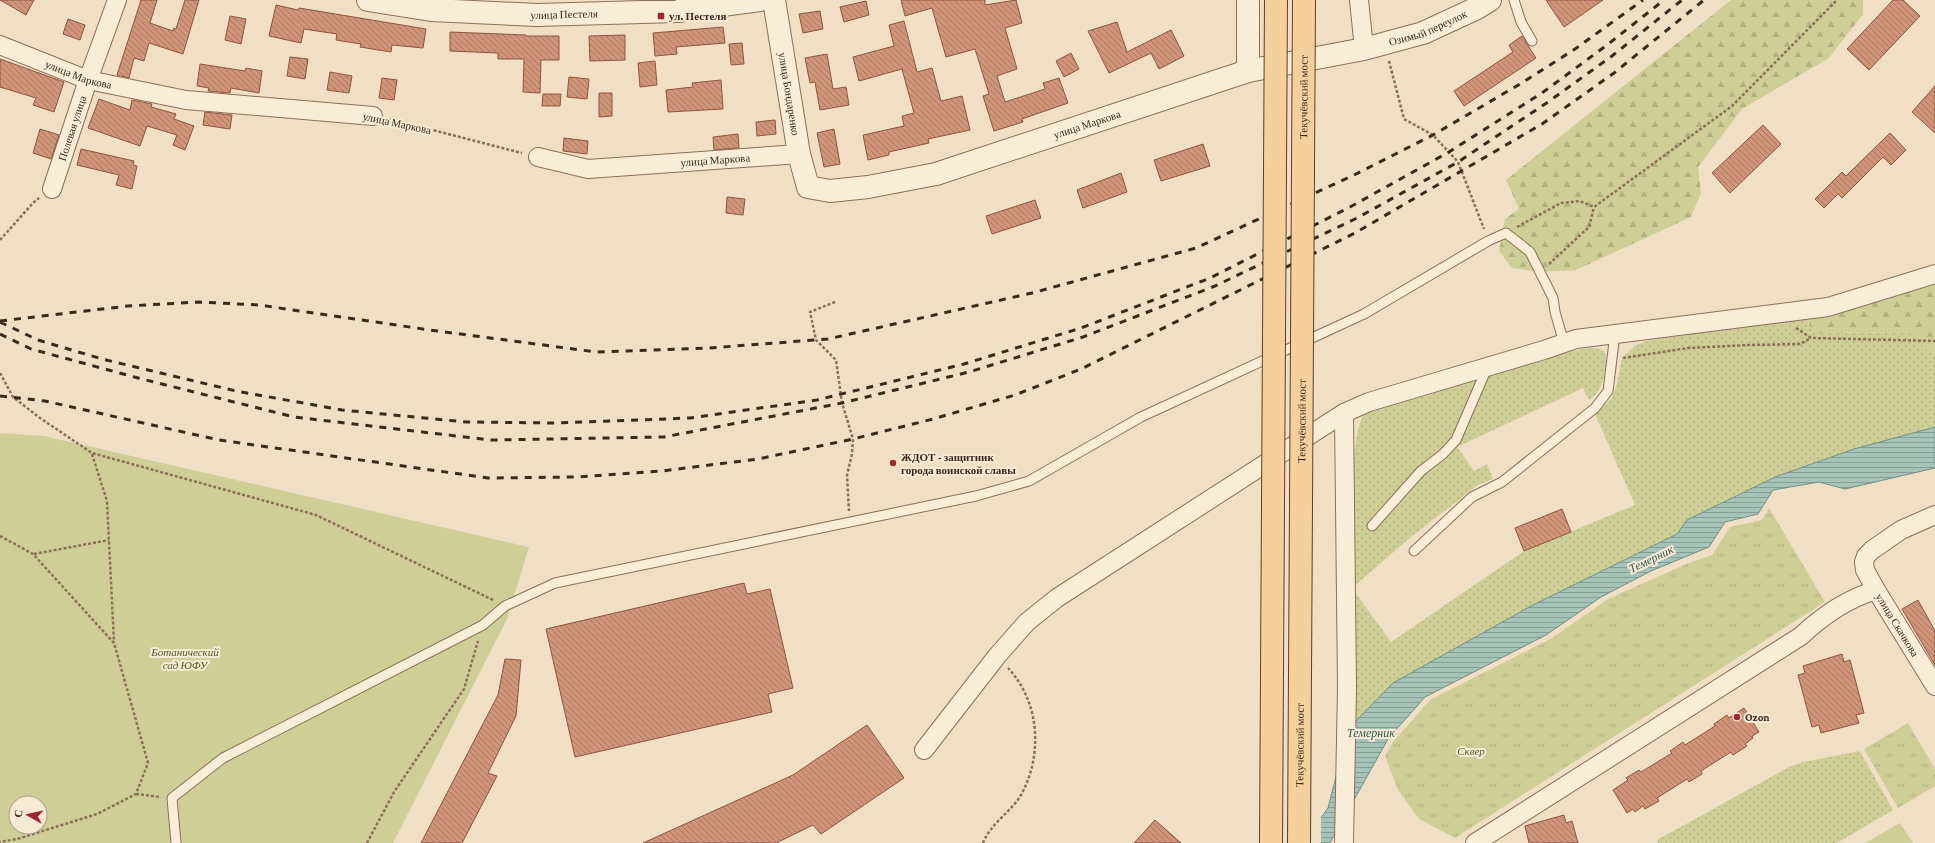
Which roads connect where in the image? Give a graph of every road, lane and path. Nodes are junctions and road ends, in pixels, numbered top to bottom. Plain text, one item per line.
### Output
1 (117, 0) edge
2 (368, 0) edge
3 (760, 0) edge
4 (774, 0) edge
5 (1248, 0) edge
6 (1276, 0) edge
7 (1304, 0) edge
8 (1359, 0) edge
9 (1490, 0) edge
10 (1514, 0) edge
11 (1837, 0) edge
12 (1532, 41) dead end
13 (0, 45) edge
14 (1374, 46) junction
15 (1248, 71) junction
16 (88, 80) junction
17 (374, 116) joint
18 (799, 154) junction
19 (538, 157) joint
20 (808, 187) joint
21 (52, 189) joint
22 (1594, 207) junction
23 (1506, 234) junction
24 (0, 240) edge
25 (1488, 241) junction
26 (1540, 272) junction
27 (1935, 274) edge
28 (835, 302) dead end
29 (1776, 314) junction
30 (1615, 334) junction
31 (1811, 338) junction
32 (1935, 341) edge
33 (1564, 343) junction
34 (1613, 359) junction
35 (1487, 368) junction
36 (0, 373) edge
37 (1344, 413) junction
38 (92, 453) junction
39 (1935, 515) edge
40 (849, 522) junction
41 (1372, 526) dead end
42 (0, 536) edge
43 (109, 540) junction
44 (1414, 551) dead end
45 (33, 554) junction
46 (1876, 590) junction
47 (504, 606) junction
48 (483, 625) junction
49 (114, 643) junction
50 (997, 656) junction
51 (1935, 686) edge
52 (924, 750) dead end
53 (136, 794) junction
54 (172, 798) junction
55 (0, 842) edge
56 (176, 843) edge
57 (367, 843) edge
58 (983, 843) edge
59 (1271, 843) edge
60 (1299, 843) edge
61 (1344, 843) edge
62 (1475, 843) edge

1 - 16 street, Полевая улица
2 - 3 street, улица Пестеля
4 - 18 street, улица Бондаренко
5 - 15 street
6 - 59 main road, bridge
7 - 60 main road, Текучёвский мост, bridge
8 - 14 street
9 - 14 street, Озимый переулок
10 - 12 lane
11 - 22 path
13 - 16 street, улица Маркова
14 - 15 street, улица Маркова
14 - 25 path
15 - 20 street, улица Маркова
16 - 17 street, улица Маркова
16 - 21 street, Полевая улица
17 - 19 path, улица Маркова
18 - 19 street, улица Маркова
18 - 20 street, улица Бондаренко
21 - 24 path
22 - 23 path
22 - 26 path
23 - 25 lane
23 - 26 lane
25 - 40 lane
26 - 33 lane
27 - 29 street
28 - 40 path
29 - 30 street
29 - 31 path
30 - 33 street
30 - 34 lane
31 - 32 path
31 - 34 path
33 - 35 street
34 - 44 lane
35 - 37 street
35 - 41 lane
36 - 38 path
37 - 50 street
37 - 61 street
38 - 43 path
38 - 47 path
39 - 46 street, улица Скачкова
40 - 47 lane
42 - 45 path
43 - 45 path
43 - 49 path
45 - 49 path
46 - 51 street, улица Скачкова
46 - 62 street
47 - 48 lane
48 - 54 lane
48 - 57 path
49 - 53 path
50 - 52 street
50 - 58 path
53 - 54 path
53 - 55 path
54 - 56 lane

